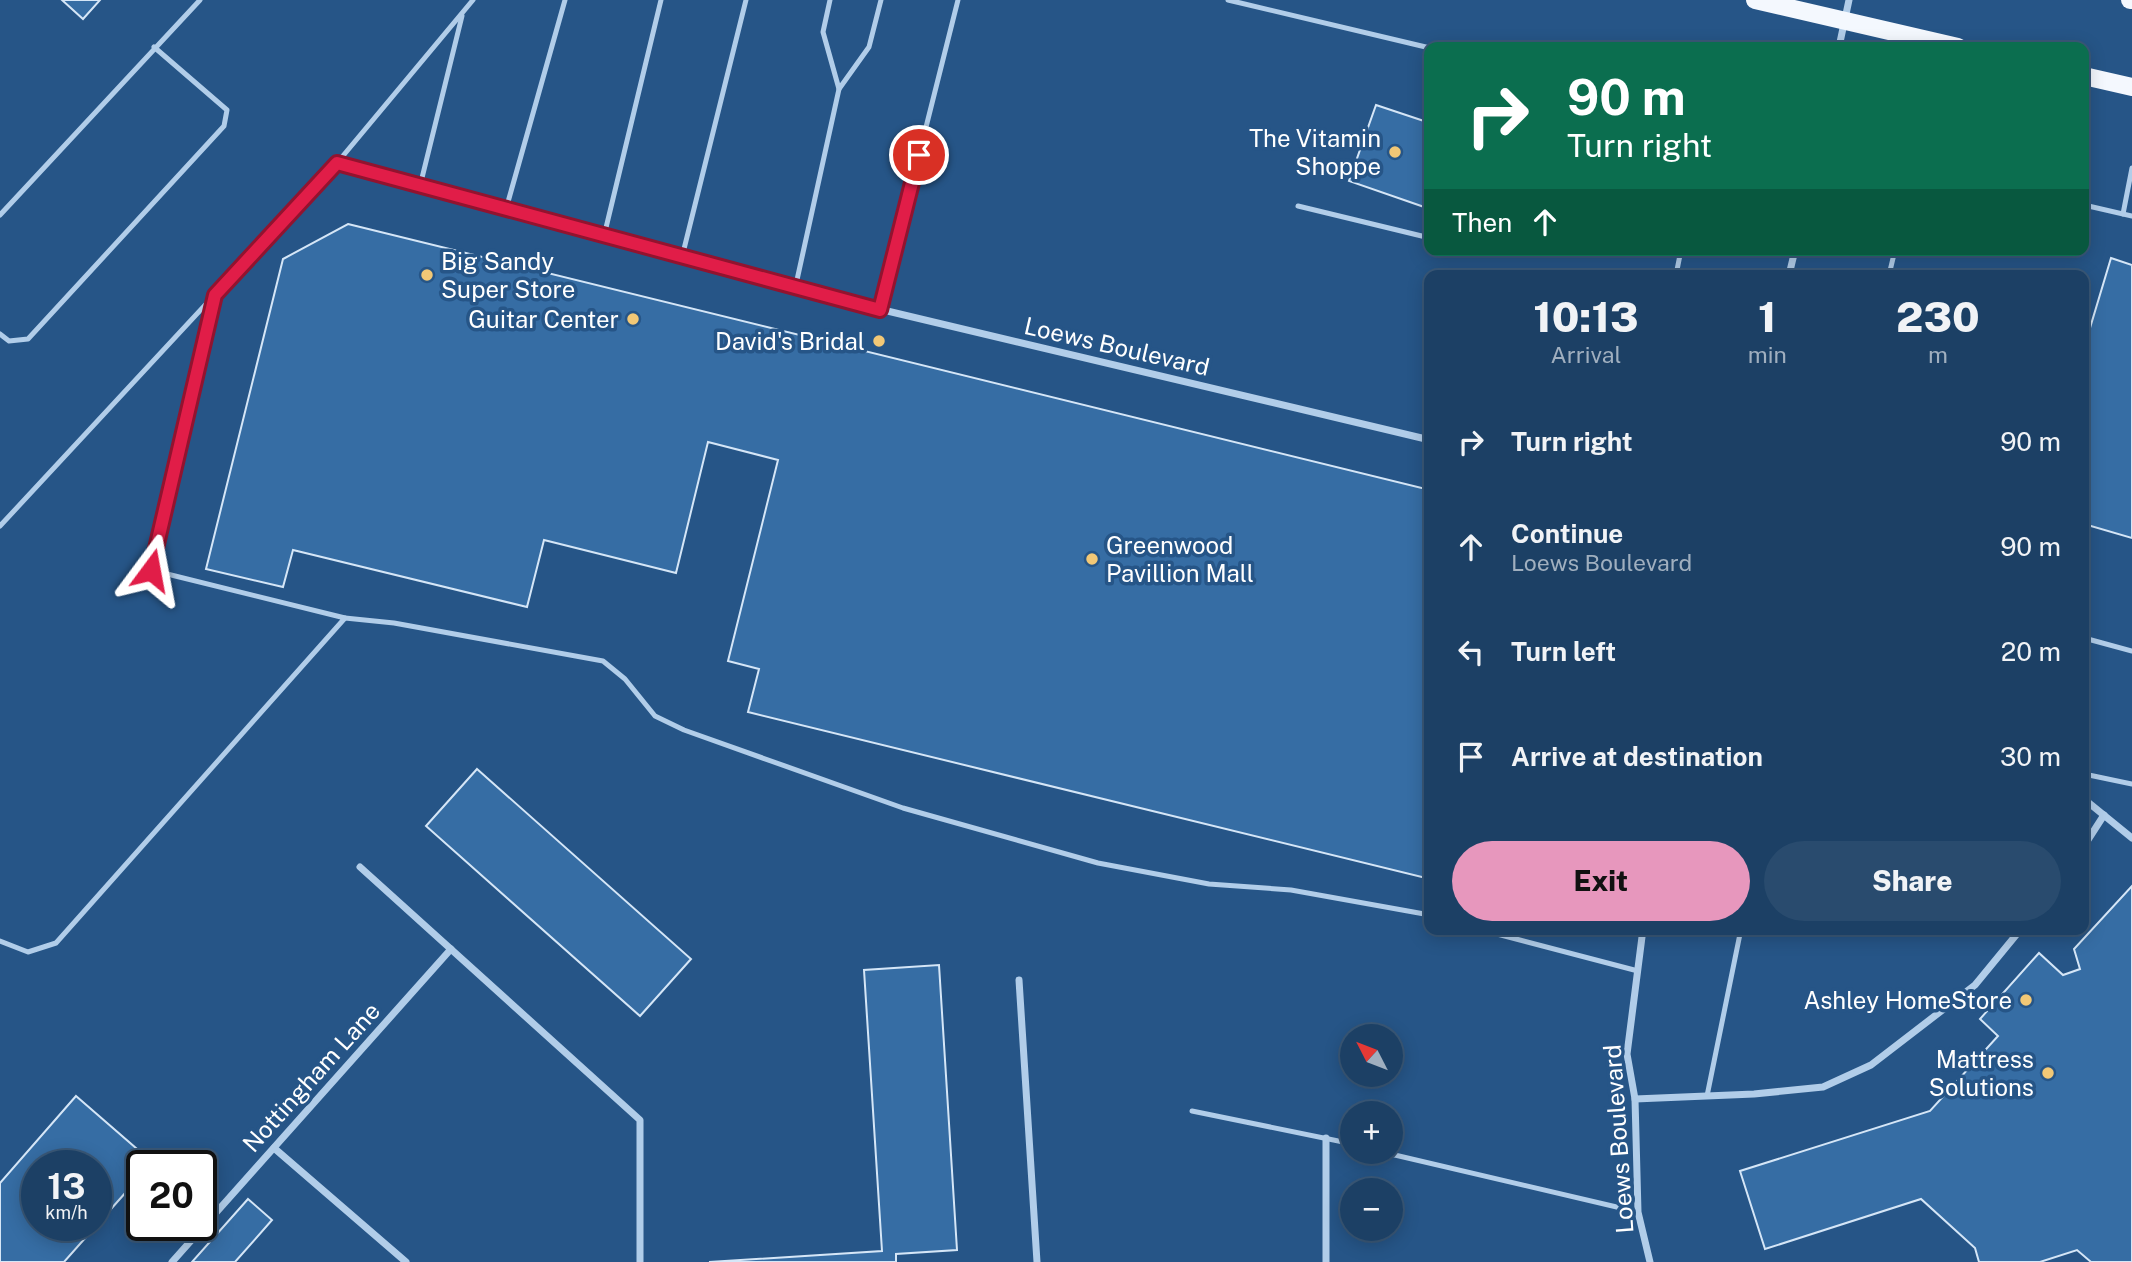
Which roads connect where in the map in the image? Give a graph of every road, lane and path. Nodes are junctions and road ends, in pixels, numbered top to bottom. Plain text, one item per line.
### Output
1 (200, 0) edge
2 (473, 0) edge
3 (565, 0) edge
4 (661, 0) edge
5 (746, 0) edge
6 (830, 0) edge
7 (881, 0) edge
8 (958, 0) edge
9 (1228, 0) edge
10 (1755, 0) edge
11 (1849, 0) edge
12 (462, 12) junction
13 (1844, 21) junction
14 (1840, 42) edge
15 (1936, 42) edge
16 (154, 47) junction
17 (1424, 47) edge
18 (2089, 77) edge
19 (2132, 87) edge
20 (839, 89) junction
21 (337, 163) junction
22 (2132, 168) edge
23 (420, 186) junction
24 (1297, 206) dead end
25 (2089, 206) edge
26 (506, 209) junction
27 (0, 214) edge
28 (2123, 214) junction
29 (2132, 216) edge
30 (604, 236) junction
31 (1424, 237) edge
32 (682, 257) junction
33 (794, 289) junction
34 (215, 295) junction
35 (880, 310) junction
36 (0, 334) edge
37 (1424, 439) edge
38 (0, 526) edge
39 (345, 618) junction
40 (2089, 639) edge
41 (2132, 651) edge
42 (2089, 775) edge
43 (2132, 784) edge
44 (2089, 803) edge
45 (2104, 815) junction
46 (2089, 838) edge
47 (2132, 838) edge
48 (360, 867) dead end
49 (1424, 913) edge
50 (1501, 935) edge
51 (1642, 935) edge
52 (1740, 935) edge
53 (2016, 935) edge
54 (0, 941) edge
55 (451, 949) junction
56 (1638, 971) junction
57 (1019, 980) dead end
58 (1707, 1096) junction
59 (1635, 1099) junction
60 (1192, 1111) dead end
61 (1326, 1138) junction
62 (1340, 1141) edge
63 (274, 1148) junction
64 (1403, 1157) edge
65 (1638, 1212) junction
66 (172, 1262) edge
67 (406, 1262) edge
68 (640, 1262) edge
69 (1037, 1262) edge
70 (1326, 1262) edge
71 (1650, 1262) edge

1 - 16 lane
2 - 12 lane
3 - 26 lane
4 - 30 lane
5 - 32 lane
6 - 20 lane
7 - 20 lane
8 - 35 lane
9 - 17 lane
10 - 13 main road
11 - 13 street
12 - 21 lane
12 - 23 lane
13 - 14 street
13 - 15 main road
16 - 27 lane
16 - 36 lane
18 - 19 main road
20 - 33 lane
21 - 23 lane
21 - 34 lane
22 - 28 lane
23 - 26 lane
24 - 31 lane
25 - 28 lane
26 - 30 lane
28 - 29 lane
30 - 32 lane
32 - 33 lane
33 - 35 street, Loews Boulevard
34 - 38 lane
34 - 39 lane
35 - 37 street, Loews Boulevard
39 - 49 lane
39 - 54 lane
40 - 41 lane
42 - 43 lane
44 - 45 street
45 - 46 street
45 - 47 street
48 - 55 street
50 - 56 lane
51 - 56 street, Loews Boulevard
52 - 58 lane
53 - 58 street
55 - 63 street, Nottingham Lane
55 - 68 street
56 - 59 street, Loews Boulevard
57 - 69 street
58 - 59 street
59 - 65 street, Loews Boulevard
60 - 61 lane
61 - 62 lane
61 - 70 street
63 - 66 street, Nottingham Lane
63 - 67 street
64 - 65 lane
65 - 71 street, Loews Boulevard

